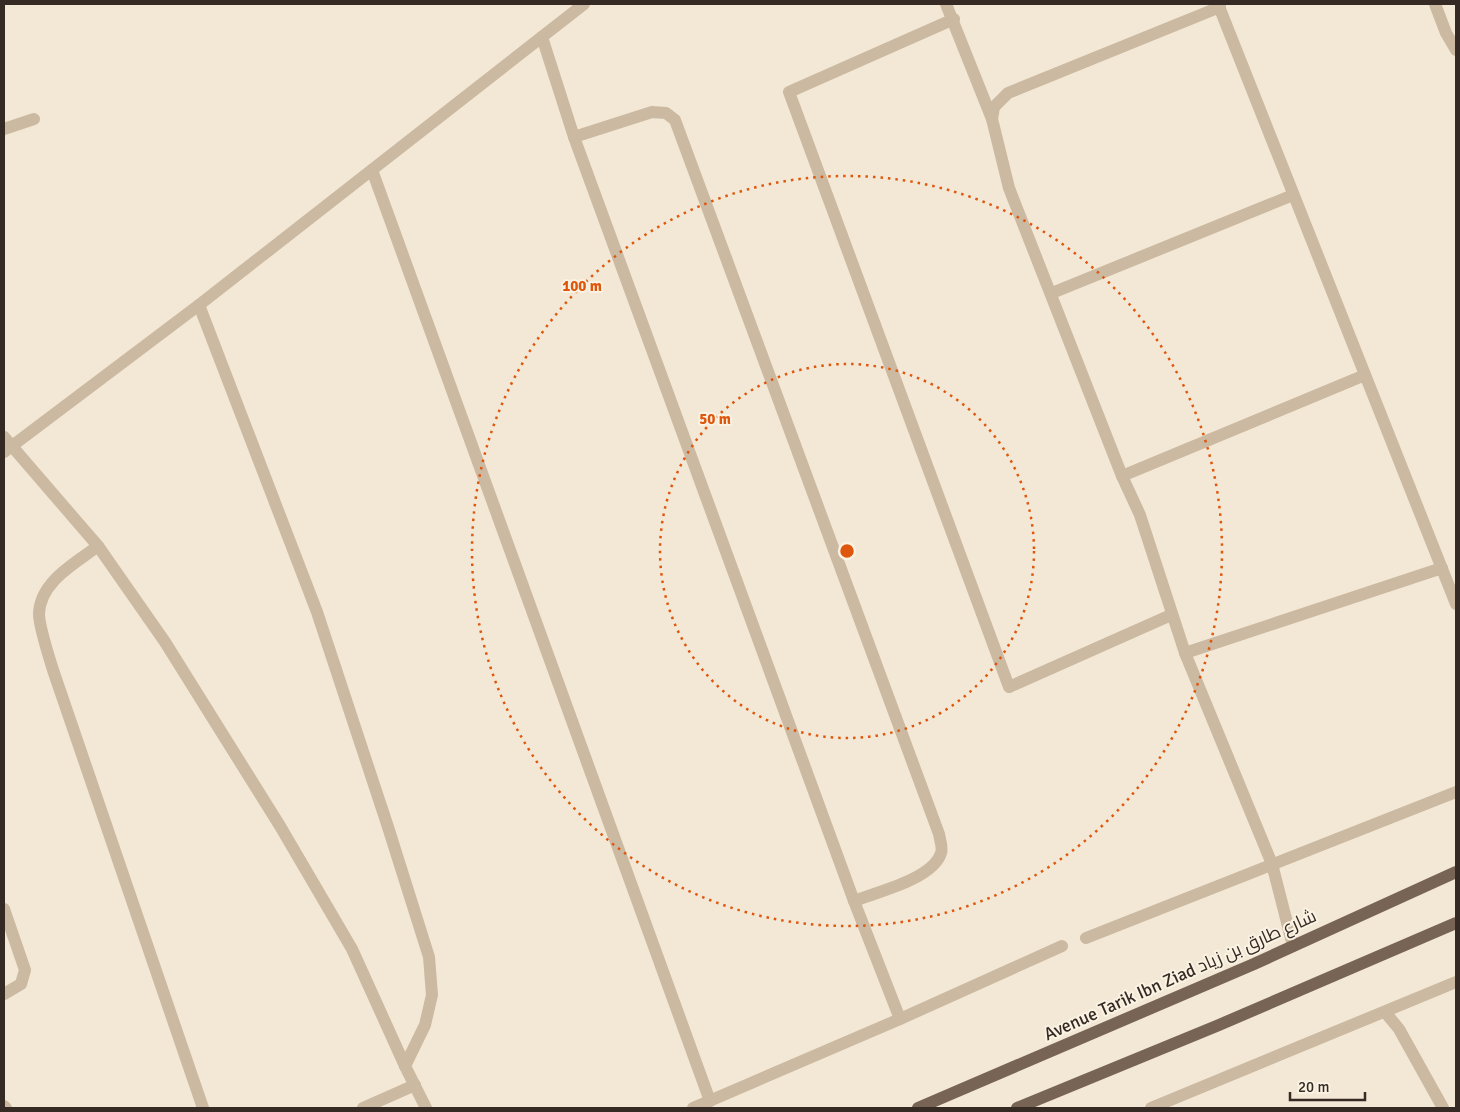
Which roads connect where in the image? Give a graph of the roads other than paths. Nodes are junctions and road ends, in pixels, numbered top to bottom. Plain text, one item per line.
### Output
1 (584, 4) edge
2 (946, 4) edge
3 (1435, 4) edge
4 (1219, 5) edge
5 (954, 19) junction
6 (542, 37) junction
7 (1456, 50) edge
8 (34, 118) dead end
9 (992, 119) junction
10 (4, 129) edge
11 (574, 137) junction
12 (372, 170) junction
13 (1293, 195) junction
14 (1052, 293) junction
15 (199, 305) junction
16 (1365, 375) junction
17 (6, 445) edge
18 (1122, 476) junction
19 (98, 546) junction
20 (1442, 568) junction
21 (1456, 604) edge
22 (1172, 615) junction
23 (1185, 653) junction
24 (1456, 792) edge
25 (1272, 864) junction
26 (1456, 872) edge
27 (854, 901) junction
28 (4, 910) edge
29 (1456, 923) edge
30 (1086, 938) dead end
31 (1062, 946) dead end
32 (1294, 946) junction
33 (1456, 982) edge
34 (4, 994) edge
35 (1386, 1012) junction
36 (900, 1019) junction
37 (405, 1066) junction
38 (415, 1085) junction
39 (710, 1101) junction
40 (203, 1108) edge
41 (364, 1108) edge
42 (426, 1108) edge
43 (693, 1108) edge
44 (918, 1108) edge
45 (1018, 1108) edge
46 (1151, 1108) edge
47 (1442, 1108) edge

1 - 6 street
2 - 5 street
3 - 7 street
4 - 9 street
4 - 13 street
5 - 9 street
5 - 22 street
6 - 11 street
6 - 12 street
8 - 10 street
9 - 14 street
11 - 27 street
11 - 27 street
12 - 15 street
12 - 39 street
13 - 14 street
13 - 16 street
14 - 18 street
15 - 17 street
15 - 37 street
16 - 18 street
16 - 20 street
17 - 19 street
18 - 22 street
19 - 37 street
19 - 40 street
20 - 21 street
20 - 23 street
22 - 23 street
23 - 25 street
24 - 25 street
25 - 30 street
25 - 32 street
26 - 32 main road, Avenue Tarik Ibn Ziad شارع طارق بن زياد
27 - 36 street
28 - 34 street
29 - 45 main road
31 - 36 street
32 - 44 main road, Avenue Tarik Ibn Ziad شارع طارق بن زياد
33 - 35 street
35 - 46 street
35 - 47 street
36 - 39 street
37 - 38 street
38 - 41 street
38 - 42 street
39 - 43 street

